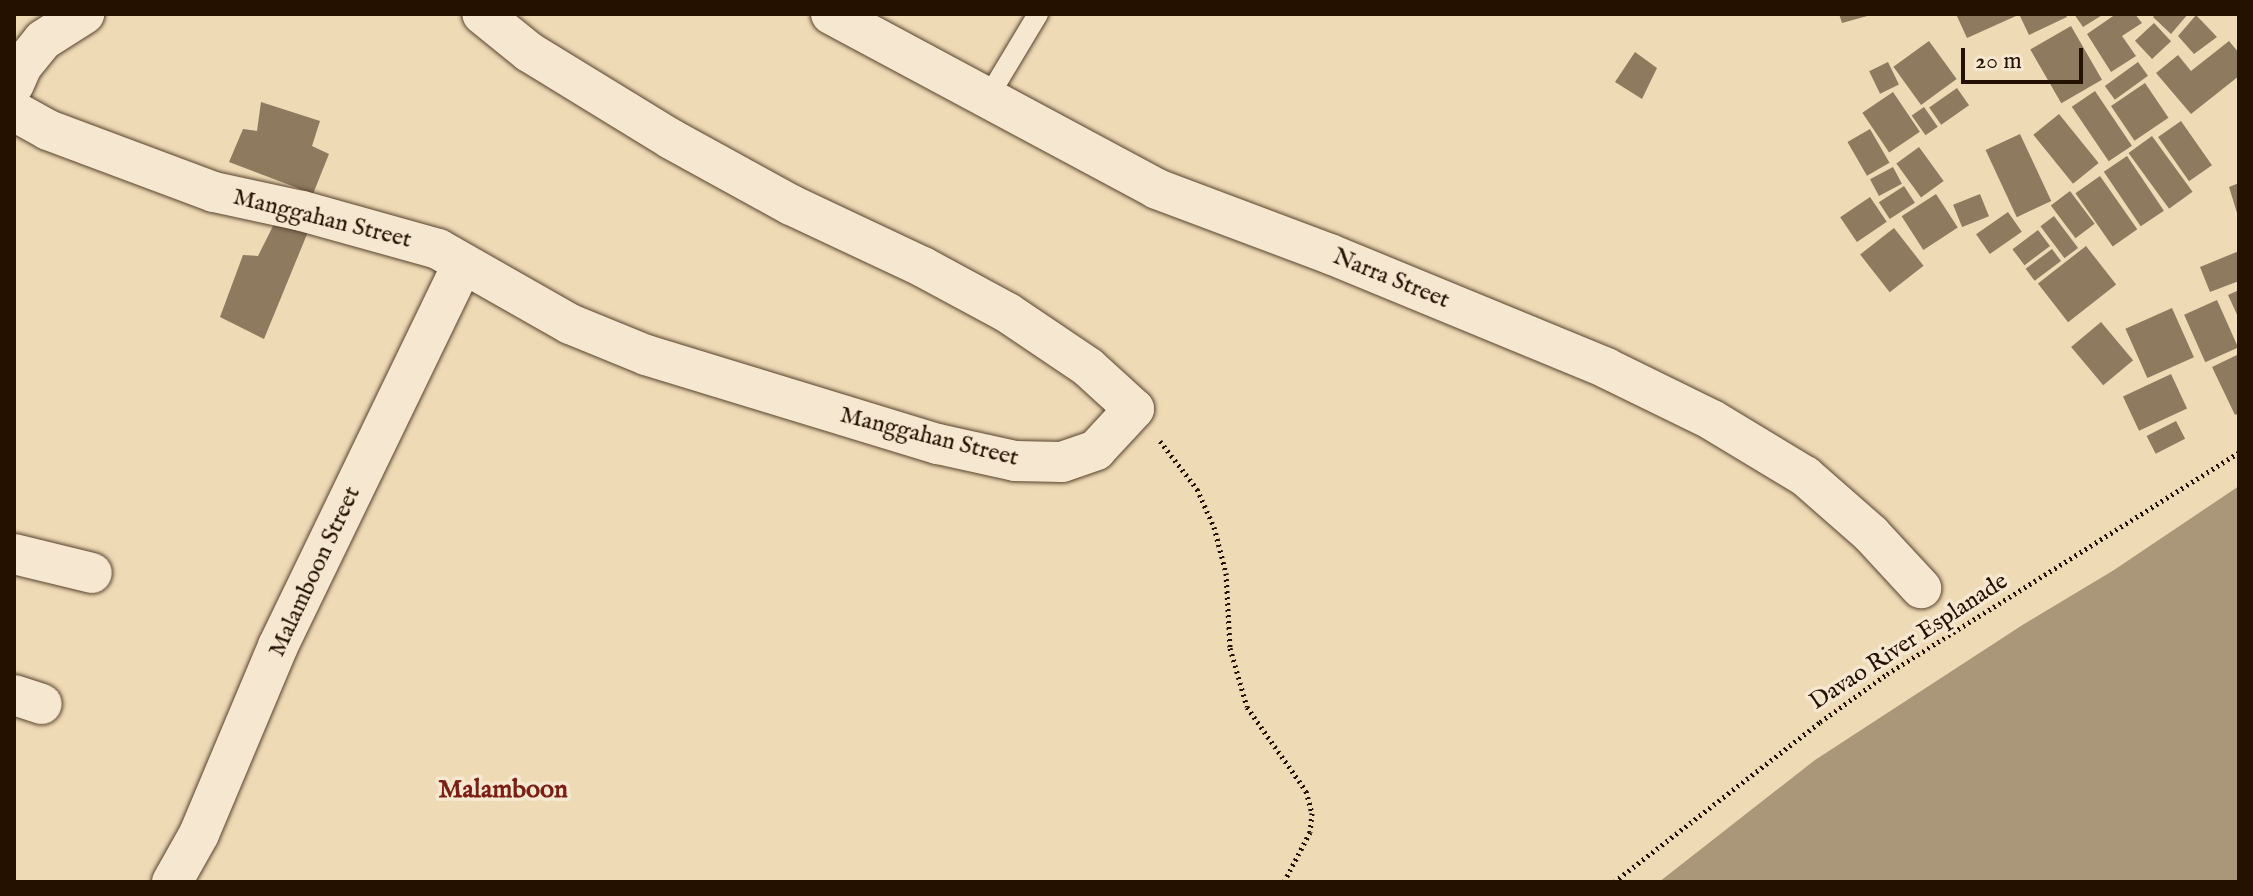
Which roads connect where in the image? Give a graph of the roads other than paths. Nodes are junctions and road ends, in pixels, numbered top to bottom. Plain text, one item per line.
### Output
1 (84, 14) edge
2 (482, 14) edge
3 (831, 14) edge
4 (1038, 14) edge
5 (15, 99) edge
6 (987, 99) junction
7 (463, 264) junction
8 (14, 554) edge
9 (92, 573) dead end
10 (1921, 588) dead end
11 (172, 882) edge

1 - 5 street, Manggahan Street
2 - 7 street, Manggahan Street
3 - 6 street, Narra Street
4 - 6 lane
5 - 7 street, Manggahan Street
6 - 10 street, Narra Street
7 - 11 street, Malamboon Street
8 - 9 street

